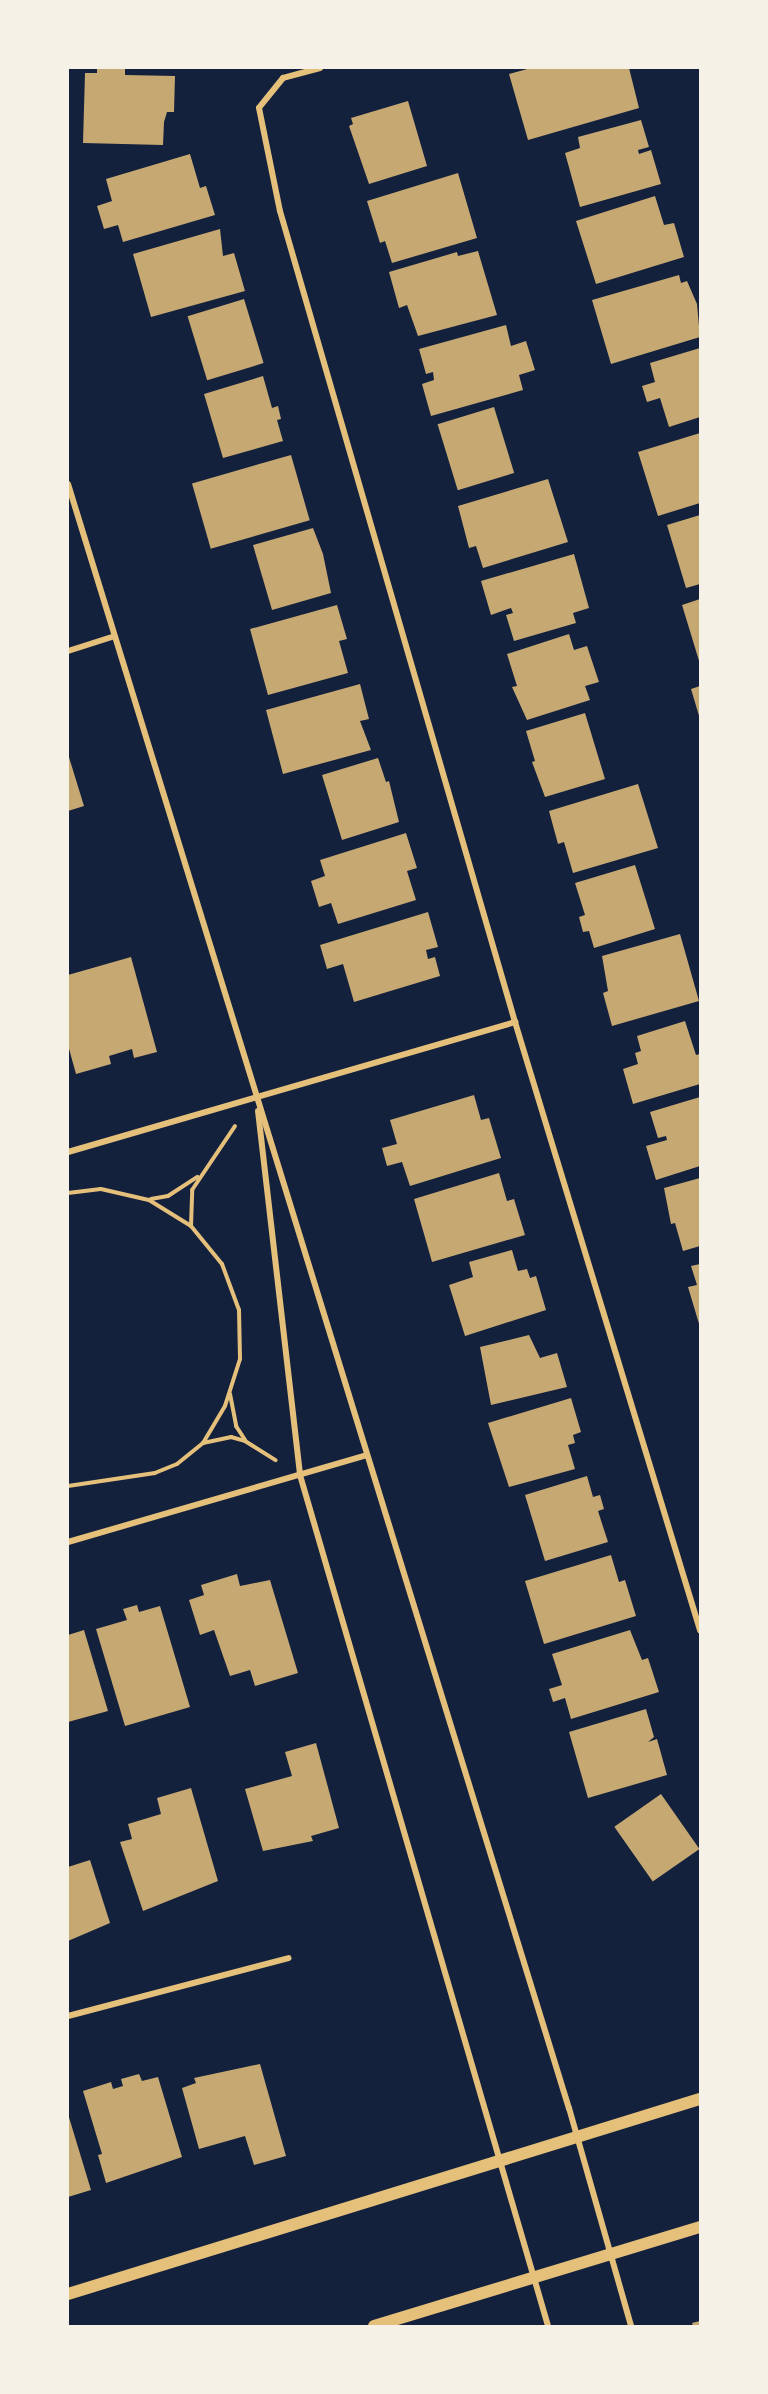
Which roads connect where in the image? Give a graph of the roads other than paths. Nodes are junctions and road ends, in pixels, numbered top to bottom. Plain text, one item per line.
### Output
1 (320, 68) edge
2 (68, 484) edge
3 (112, 637) junction
4 (68, 651) edge
5 (515, 1022) junction
6 (256, 1096) junction
7 (68, 1152) edge
8 (367, 1455) junction
9 (300, 1474) junction
10 (68, 1542) edge
11 (700, 1630) edge
12 (289, 1958) dead end
13 (68, 2016) edge
14 (700, 2099) edge
15 (578, 2137) junction
16 (499, 2162) junction
17 (700, 2227) edge
18 (609, 2255) junction
19 (534, 2278) junction
20 (68, 2294) edge
21 (374, 2326) edge
22 (548, 2326) edge
23 (631, 2326) edge

1 - 5 street
2 - 3 street
3 - 4 street
3 - 6 street
5 - 6 street
5 - 11 street
6 - 7 street
6 - 8 street
6 - 9 street
8 - 9 street
8 - 15 street
9 - 10 street
9 - 16 street
12 - 13 street
14 - 15 main road
15 - 16 main road
15 - 18 street
16 - 19 street
16 - 20 main road
17 - 18 main road
18 - 19 main road
18 - 23 street
19 - 21 main road
19 - 22 street

